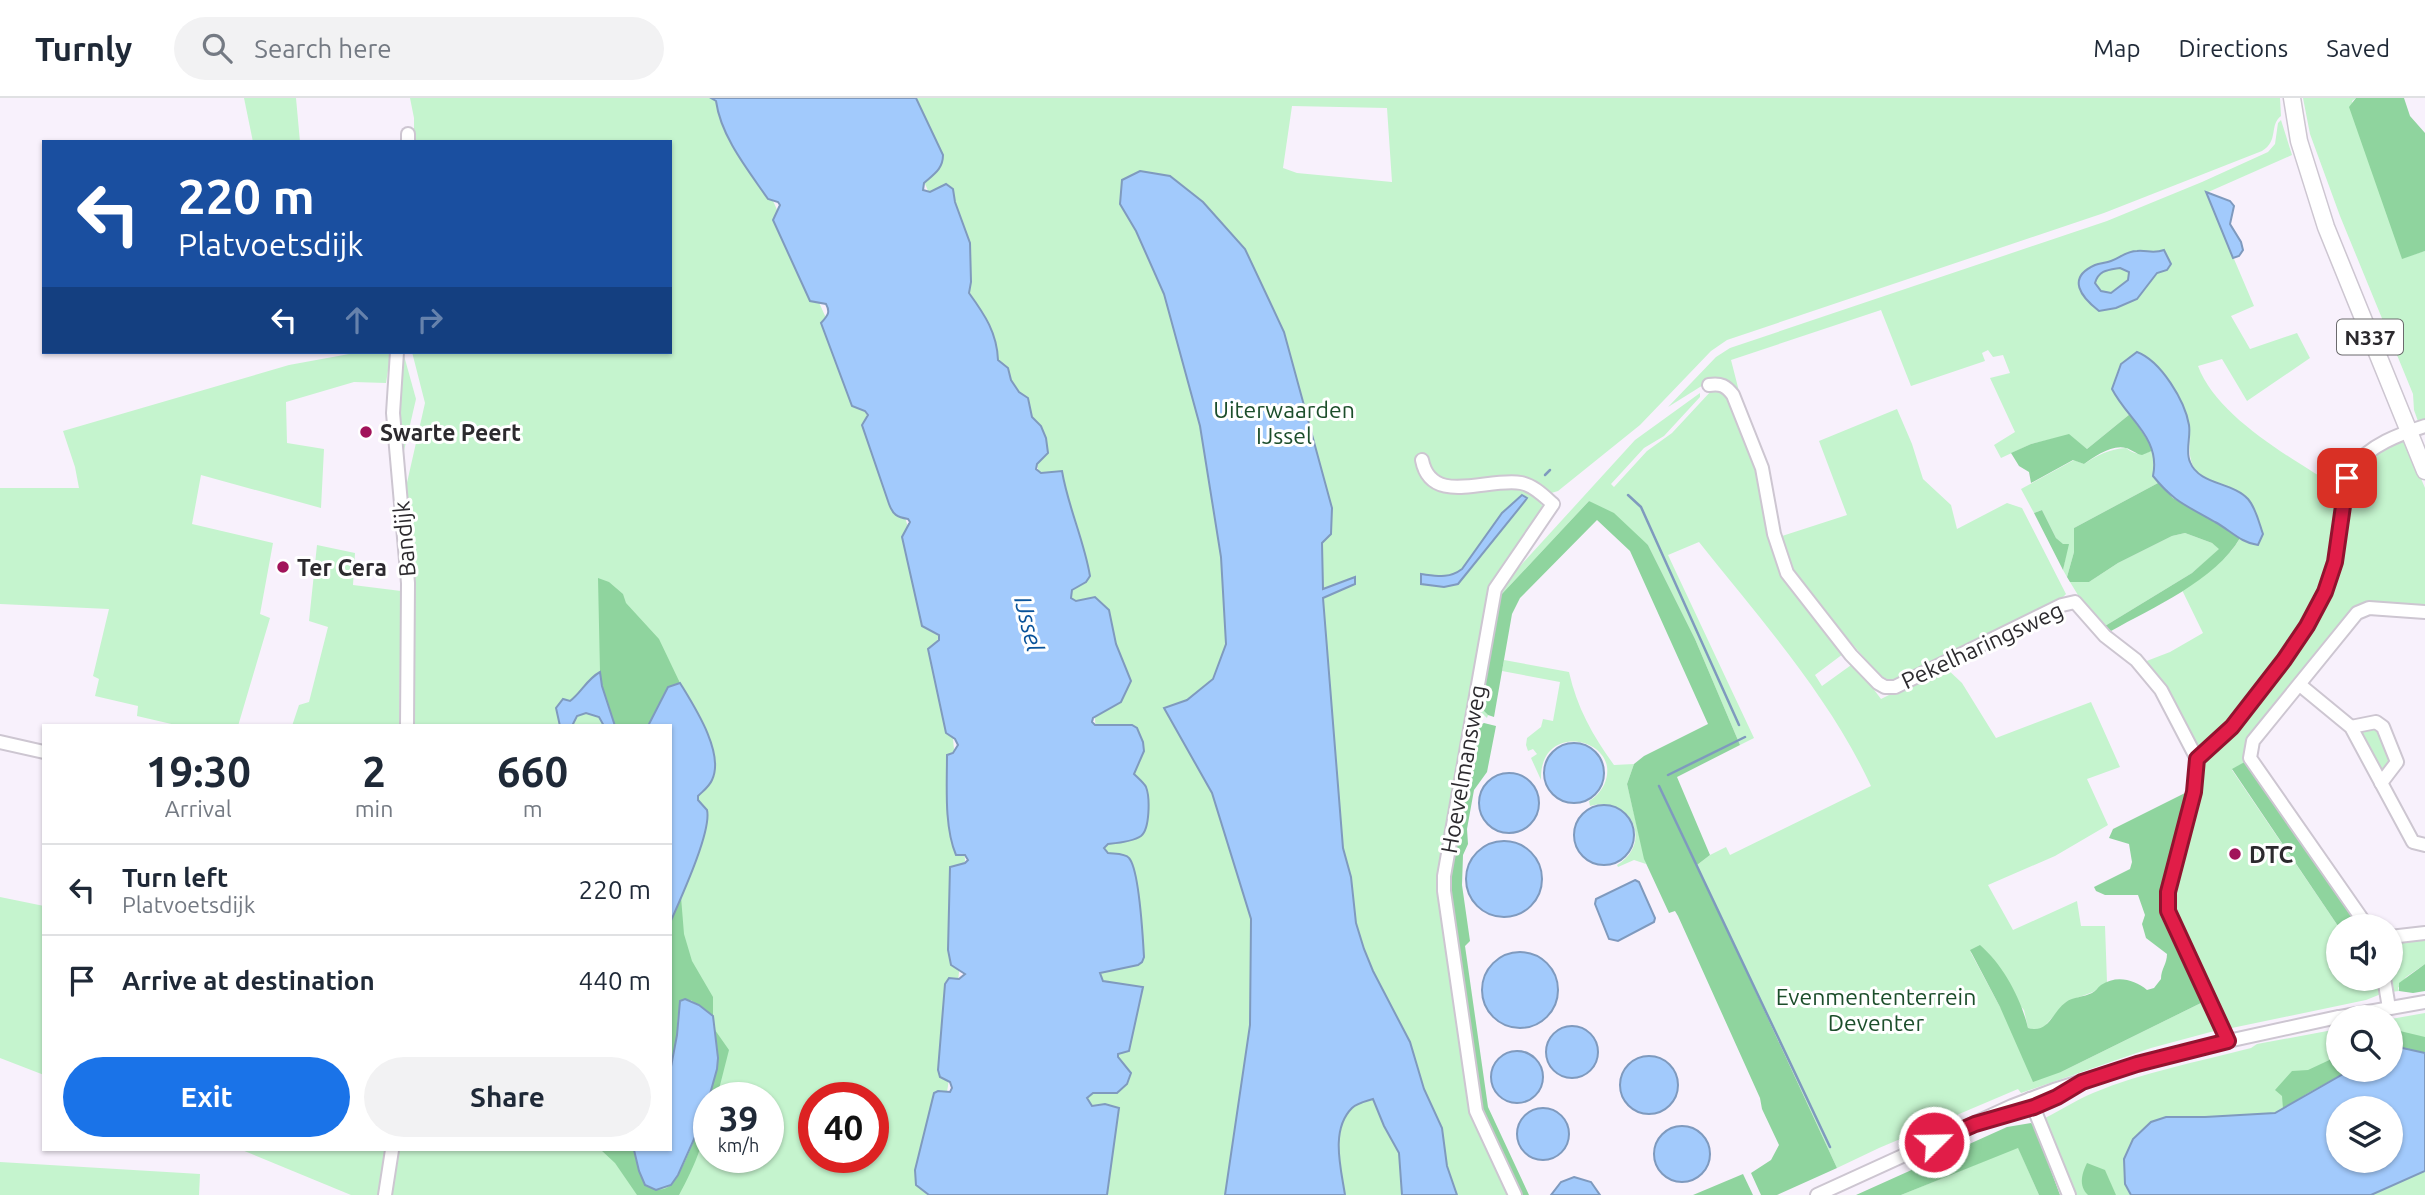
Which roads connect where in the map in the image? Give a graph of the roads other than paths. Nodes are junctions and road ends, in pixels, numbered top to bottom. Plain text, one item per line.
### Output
1 (2283, 98) edge
2 (2292, 98) edge
3 (2317, 201) junction
4 (397, 354) edge
5 (1709, 385) dead end
6 (2425, 426) edge
7 (2408, 430) junction
8 (1422, 460) dead end
9 (2425, 471) edge
10 (2425, 612) edge
11 (2300, 685) junction
12 (407, 724) edge
13 (2351, 727) junction
14 (0, 742) edge
15 (42, 752) edge
16 (2197, 759) junction
17 (2381, 783) junction
18 (2425, 845) edge
19 (2359, 914) edge
20 (2425, 933) edge
21 (2403, 936) edge
22 (2425, 1002) edge
23 (2403, 1006) edge
24 (2326, 1020) edge
25 (2228, 1041) junction
26 (2032, 1103) junction
27 (392, 1151) edge
28 (384, 1195) edge
29 (1515, 1195) edge
30 (1817, 1195) edge
31 (2070, 1195) edge

1 - 3 main road, N337
2 - 3 main road, N337
3 - 7 main road, N337
4 - 12 street, Bandijk
5 - 16 street, Pekelharingsweg
6 - 7 street
7 - 9 main road, N337
7 - 16 street
8 - 29 street, Hoevelmansweg
10 - 11 street
11 - 13 street
11 - 19 street
13 - 17 street
13 - 17 street
14 - 15 street
16 - 25 street
17 - 18 street
20 - 21 street
22 - 23 street
24 - 25 street
25 - 26 street
26 - 30 street
26 - 31 street
27 - 28 street

